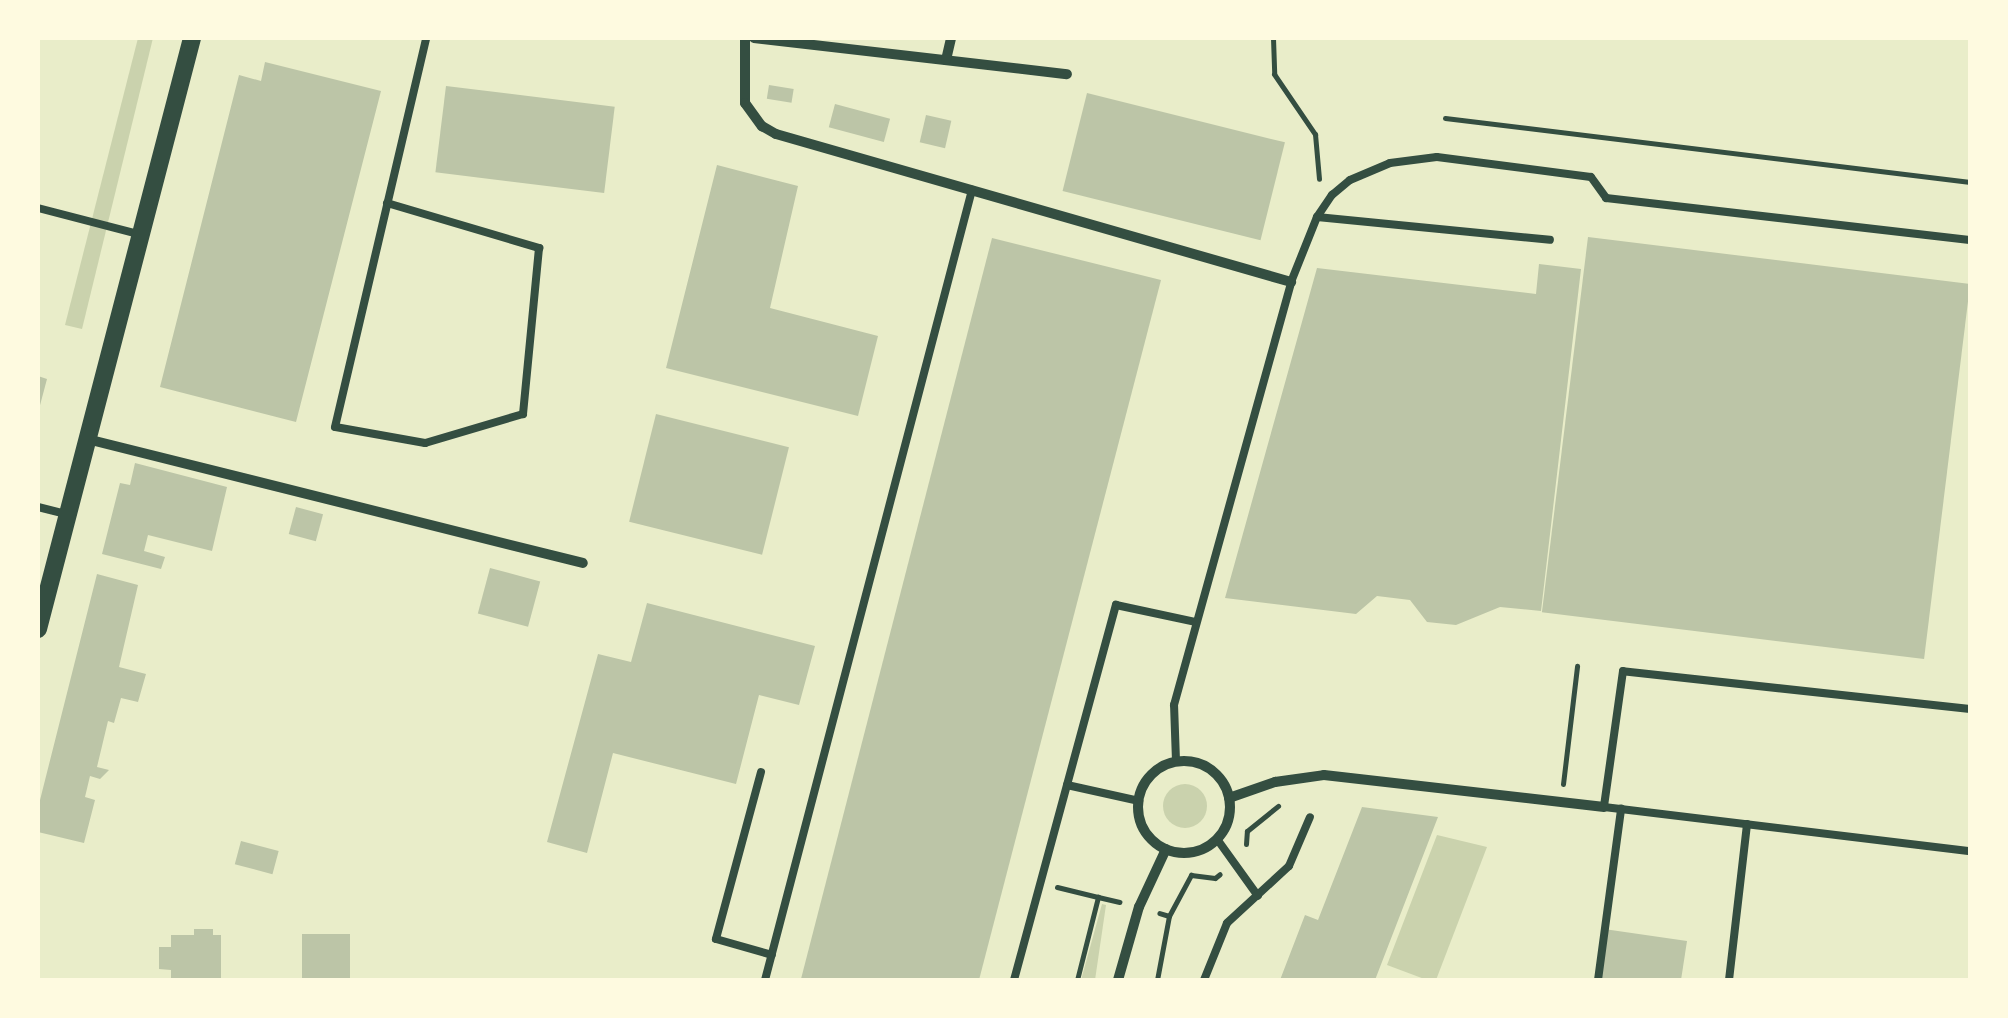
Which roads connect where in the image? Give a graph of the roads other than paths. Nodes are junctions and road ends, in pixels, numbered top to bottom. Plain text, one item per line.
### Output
1 (192, 38) edge
2 (426, 38) edge
3 (745, 38) edge
4 (754, 38) edge
5 (951, 38) edge
6 (946, 60) junction
7 (1067, 74) dead end
8 (972, 190) junction
9 (387, 203) junction
10 (38, 208) edge
11 (1317, 218) junction
12 (142, 236) junction
13 (1550, 240) dead end
14 (1970, 240) edge
15 (1292, 282) junction
16 (86, 439) junction
17 (38, 507) edge
18 (67, 514) junction
19 (583, 563) dead end
20 (1196, 622) junction
21 (38, 629) edge
22 (1970, 709) edge
23 (1176, 761) junction
24 (762, 772) dead end
25 (1067, 785) junction
26 (1230, 798) junction
27 (1139, 801) junction
28 (1604, 807) junction
29 (1621, 809) junction
30 (1310, 817) dead end
31 (1747, 824) junction
32 (1217, 839) junction
33 (1166, 849) junction
34 (1970, 851) edge
35 (1258, 896) junction
36 (772, 955) junction
37 (765, 980) edge
38 (1014, 980) edge
39 (1118, 980) edge
40 (1204, 980) edge
41 (1598, 980) edge
42 (1728, 980) edge

1 - 12 street
2 - 9 lane
3 - 8 street
4 - 6 street
5 - 6 street
6 - 7 street
8 - 15 street
8 - 36 lane
9 - 9 lane
10 - 12 lane
11 - 13 lane
11 - 14 lane
11 - 15 lane
12 - 16 street
15 - 20 lane
16 - 18 street
16 - 19 street
17 - 18 lane
18 - 21 street
20 - 23 lane
20 - 25 lane
22 - 28 lane
23 - 26 street
23 - 27 street
24 - 36 lane
25 - 27 lane
25 - 38 lane
26 - 28 street
26 - 32 street
27 - 33 street
28 - 29 lane
29 - 31 lane
29 - 41 lane
30 - 35 lane
31 - 34 lane
31 - 42 lane
32 - 33 street
32 - 35 lane
33 - 39 street
35 - 40 lane
36 - 37 lane

